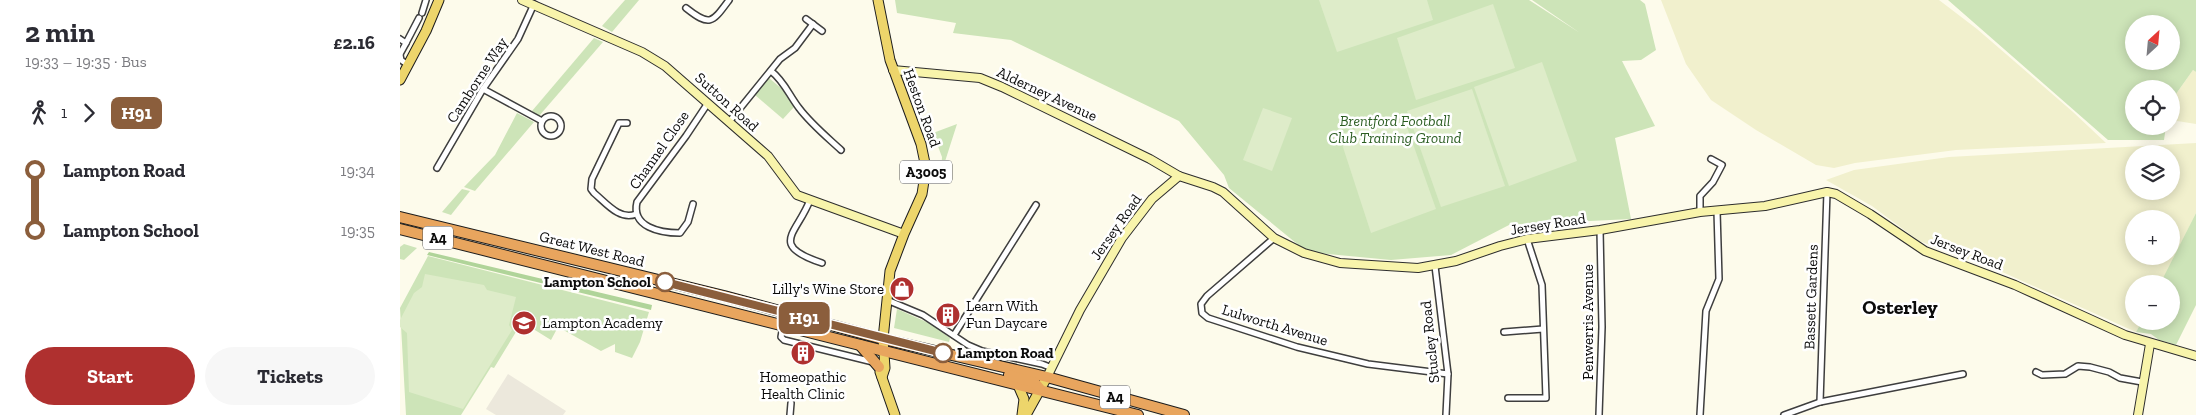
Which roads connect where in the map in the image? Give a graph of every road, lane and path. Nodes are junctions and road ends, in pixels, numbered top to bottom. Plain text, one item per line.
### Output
1 (522, 0) edge
2 (729, 0) edge
3 (878, 0) edge
4 (426, 1) edge
5 (439, 2) edge
6 (534, 4) junction
7 (686, 8) dead end
8 (806, 18) dead end
9 (813, 24) junction
10 (822, 31) dead end
11 (400, 39) edge
12 (406, 43) junction
13 (400, 55) edge
14 (408, 66) junction
15 (893, 70) junction
16 (771, 71) junction
17 (400, 80) edge
18 (483, 89) junction
19 (708, 103) junction
20 (542, 121) junction
21 (729, 122) junction
22 (628, 123) dead end
23 (841, 150) dead end
24 (1711, 159) dead end
25 (1726, 160) dead end
26 (1722, 165) junction
27 (437, 168) dead end
28 (1179, 176) junction
29 (1827, 192) junction
30 (810, 200) junction
31 (693, 204) dead end
32 (1036, 205) dead end
33 (1717, 210) junction
34 (1700, 212) junction
35 (636, 214) junction
36 (400, 217) edge
37 (400, 229) edge
38 (1600, 230) junction
39 (904, 234) junction
40 (1274, 238) junction
41 (1527, 239) junction
42 (822, 263) dead end
43 (1435, 266) junction
44 (887, 300) junction
45 (782, 329) junction
46 (1543, 330) junction
47 (1504, 332) dead end
48 (954, 335) junction
49 (883, 339) junction
50 (860, 344) junction
51 (2150, 344) junction
52 (883, 350) junction
53 (982, 351) junction
54 (2196, 356) edge
55 (982, 362) junction
56 (877, 365) junction
57 (1050, 372) junction
58 (2036, 372) dead end
59 (1448, 374) junction
60 (1963, 374) dead end
61 (882, 377) junction
62 (2142, 382) junction
63 (1018, 386) junction
64 (1040, 390) junction
65 (1508, 398) dead end
66 (1820, 402) junction
67 (791, 403) dead end
68 (790, 415) edge
69 (895, 415) edge
70 (1024, 415) edge
71 (1138, 415) edge
72 (1184, 415) edge
73 (1446, 415) edge
74 (1599, 415) edge
75 (1700, 415) edge
76 (1784, 415) edge
77 (2138, 415) edge

1 - 6 street, Sutton Road
2 - 7 street
3 - 15 main road, Heston Road / A3005
4 - 5 street
4 - 12 street
5 - 14 main road
6 - 18 street, Camborne Way
6 - 19 street, Sutton Road
8 - 9 street
9 - 10 street
9 - 16 street
11 - 12 street
12 - 13 street
13 - 14 street
14 - 17 main road
15 - 28 street, Alderney Avenue
15 - 39 main road, Heston Road / A3005
16 - 21 street
16 - 23 street
18 - 20 street
18 - 27 street, Camborne Way
19 - 21 street, Sutton Road
19 - 35 street, Channel Close
20 - 20 street
21 - 30 street, Sutton Road
22 - 35 street, Channel Close
24 - 26 street
25 - 26 street
26 - 34 street
28 - 40 street, Jersey Road
28 - 57 street, Jersey Road
29 - 33 street, Jersey Road
29 - 51 street, Jersey Road
29 - 66 street, Bassett Gardens
30 - 39 street, Sutton Road
30 - 42 street
31 - 35 street, Channel Close
32 - 48 street
33 - 34 street, Jersey Road
33 - 75 street
34 - 38 street, Jersey Road
36 - 49 highway, Great West Road / A4
37 - 45 highway, Great West Road / A4
38 - 41 street, Jersey Road
38 - 74 street, Penwerris Avenue
39 - 44 main road, Heston Road / A3005
40 - 43 street, Jersey Road
40 - 59 street, Lulworth Avenue
41 - 43 street, Jersey Road
41 - 46 street
43 - 59 street, Stucley Road
44 - 48 street
44 - 49 main road, Heston Road / A3005
45 - 50 highway, Great West Road / A4
45 - 56 street, Great West Road
46 - 47 street
46 - 65 street
48 - 53 street
49 - 52 main road, A3005
49 - 55 highway, Great West Road / A4
50 - 52 highway, Great West Road / A4
50 - 56 highway
51 - 54 street, Jersey Road
51 - 62 street
52 - 56 main road, A3005
52 - 61 main road, A3005
52 - 63 highway, Great West Road / A4
53 - 55 street
53 - 57 street
55 - 57 highway, Great West Road / A4
55 - 64 highway
56 - 61 main road, A3005
57 - 64 main road, Jersey Road
57 - 72 highway, Great West Road / A4
58 - 62 street
59 - 73 street, Stucley Road
60 - 66 street
61 - 69 main road, A3005
62 - 77 street
63 - 64 highway, Great West Road / A4
63 - 70 main road
64 - 70 main road, Jersey Road
64 - 71 highway, Great West Road / A4
66 - 76 street
67 - 68 street

